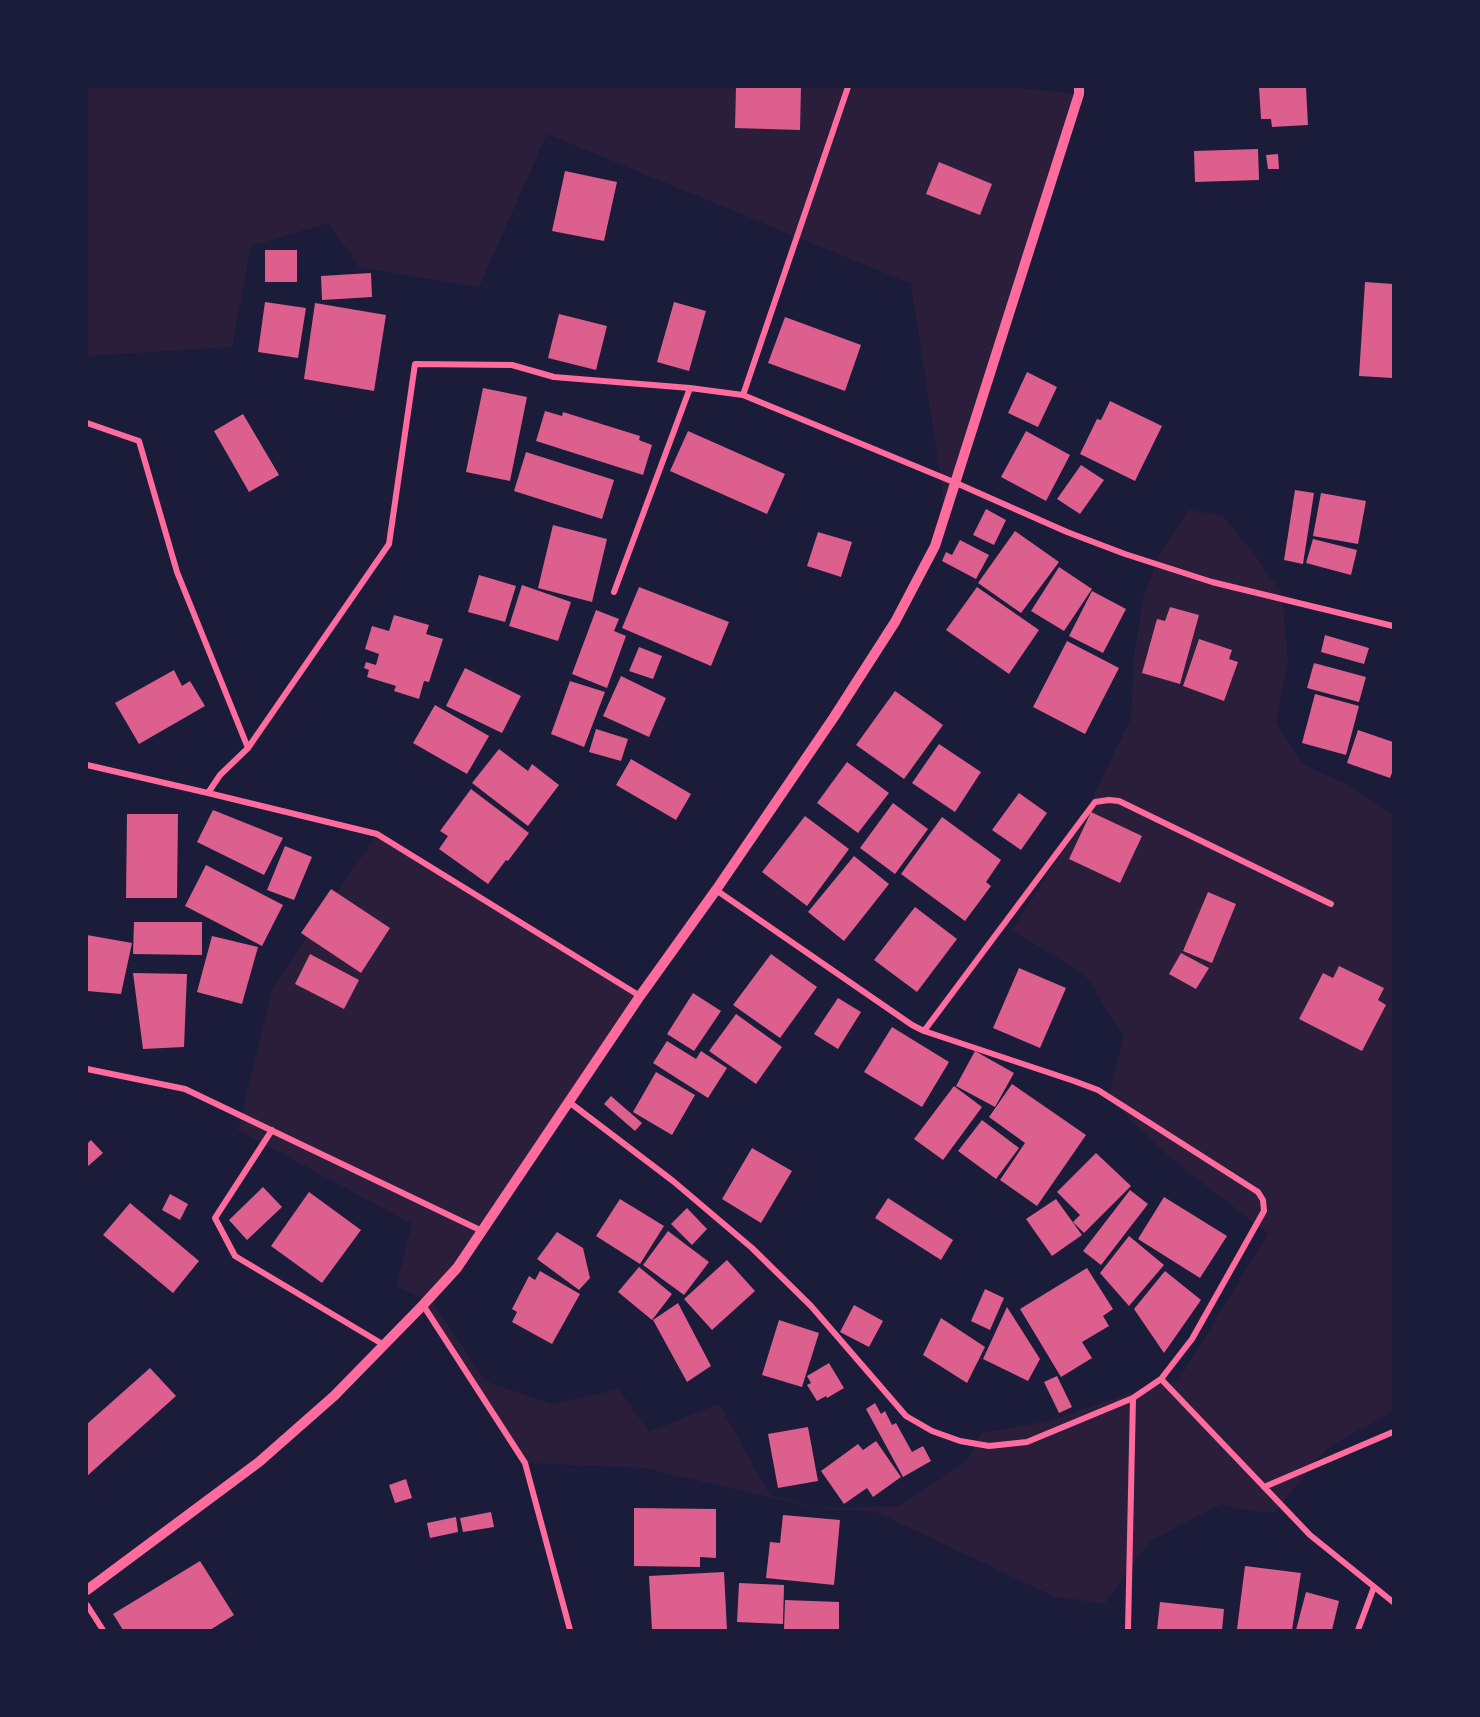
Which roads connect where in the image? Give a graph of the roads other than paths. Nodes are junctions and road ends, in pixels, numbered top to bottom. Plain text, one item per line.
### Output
1 (848, 87) edge
2 (1079, 87) edge
3 (690, 388) junction
4 (743, 395) junction
5 (87, 423) edge
6 (956, 483) junction
7 (614, 592) dead end
8 (1393, 627) edge
9 (249, 748) junction
10 (87, 765) edge
11 (208, 793) junction
12 (716, 890) junction
13 (1331, 904) dead end
14 (640, 996) junction
15 (924, 1031) junction
16 (87, 1069) edge
17 (569, 1102) junction
18 (272, 1130) junction
19 (482, 1231) junction
20 (423, 1305) junction
21 (384, 1346) junction
22 (1161, 1379) junction
23 (1133, 1398) junction
24 (1393, 1432) edge
25 (1264, 1487) junction
26 (1374, 1587) junction
27 (87, 1590) edge
28 (1393, 1602) edge
29 (87, 1605) edge
30 (103, 1630) edge
31 (570, 1630) edge
32 (1128, 1630) edge
33 (1358, 1630) edge

1 - 4 street
2 - 6 street
3 - 4 street
3 - 7 street
3 - 9 street
4 - 6 street
5 - 9 street
6 - 8 street
6 - 12 street
9 - 11 street
10 - 11 street
11 - 14 street
12 - 14 street
12 - 15 street
13 - 15 street
14 - 17 street
15 - 22 street
16 - 18 street
17 - 19 street
17 - 23 street
18 - 19 street
18 - 21 street
19 - 20 street
20 - 21 street
20 - 31 street
21 - 27 street
22 - 23 street
22 - 25 street
23 - 32 street
24 - 25 street
25 - 26 street
26 - 28 street
26 - 33 street
29 - 30 street

